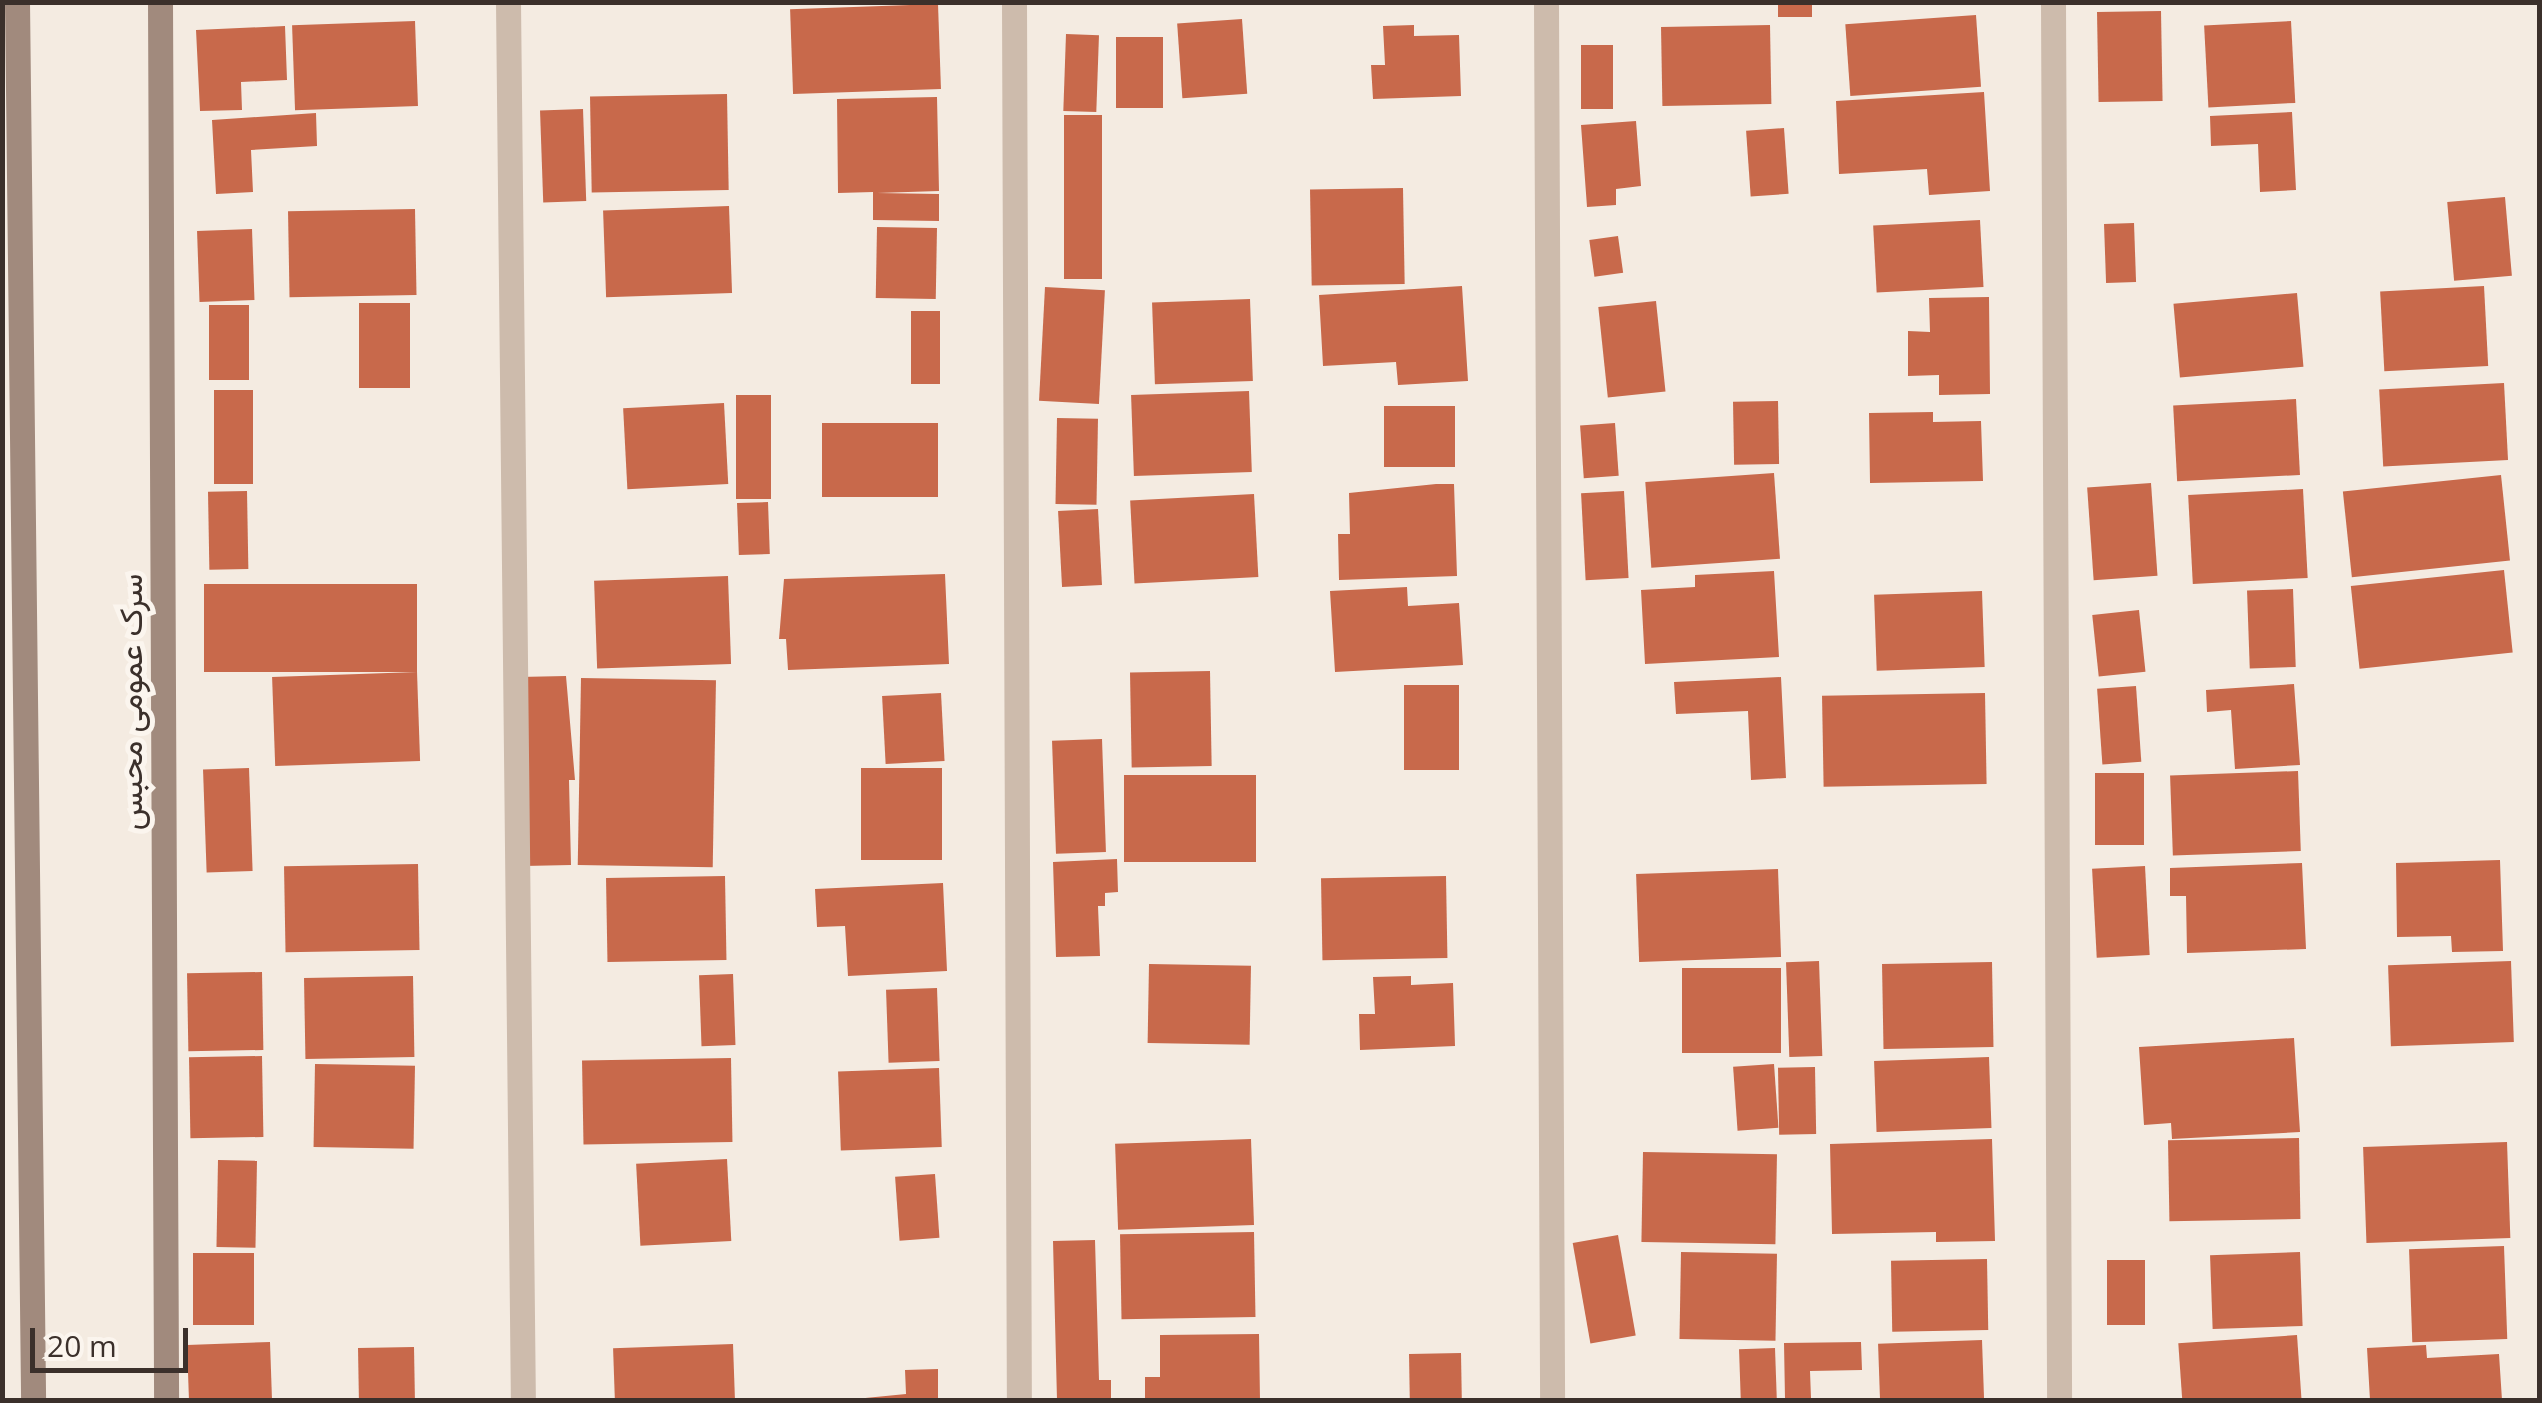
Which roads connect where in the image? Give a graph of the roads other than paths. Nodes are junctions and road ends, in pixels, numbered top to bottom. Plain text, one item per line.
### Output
1 (16, 2) edge
2 (160, 2) edge
3 (508, 2) edge
4 (1014, 2) edge
5 (1546, 2) edge
6 (2053, 2) edge
7 (33, 1400) edge
8 (166, 1400) edge
9 (523, 1400) edge
10 (1020, 1400) edge
11 (1552, 1400) edge
12 (2059, 1400) edge

1 - 7 street
2 - 8 street, سرک عمومی محبس
3 - 9 street
4 - 10 street
5 - 11 street
6 - 12 street

